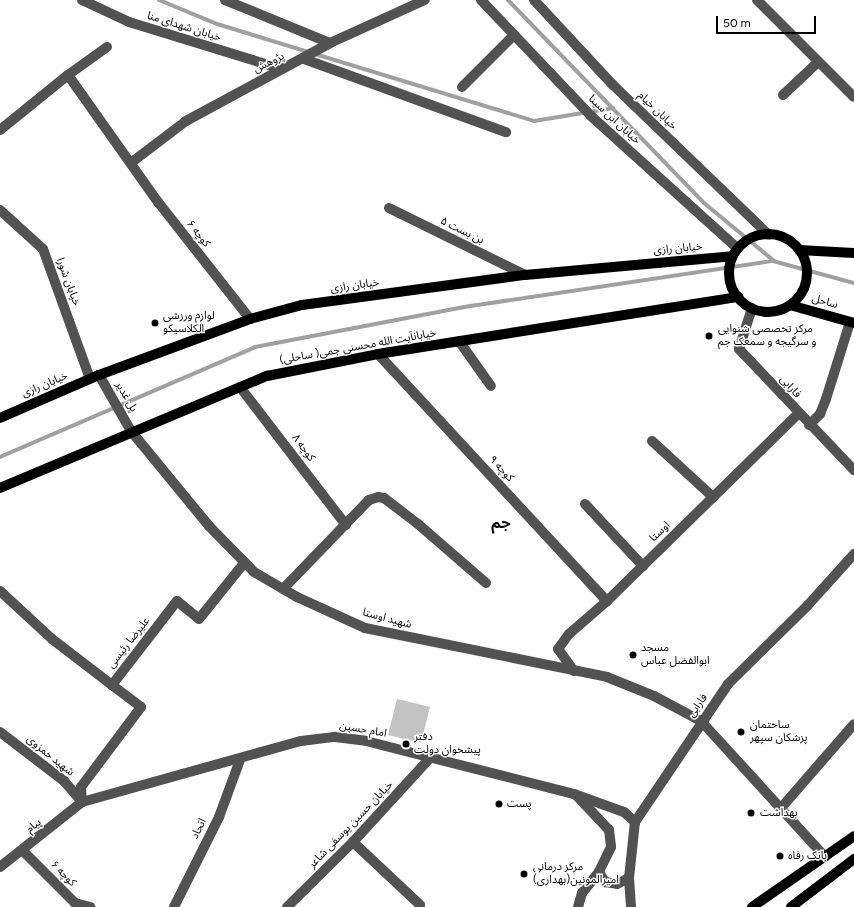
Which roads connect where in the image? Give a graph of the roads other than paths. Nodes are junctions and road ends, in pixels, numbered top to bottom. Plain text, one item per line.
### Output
1 (82, 0) edge
2 (225, 0) edge
3 (425, 0) edge
4 (481, 0) edge
5 (534, 0) edge
6 (757, 0) edge
7 (514, 35) junction
8 (327, 45) junction
9 (107, 47) dead end
10 (305, 58) junction
11 (818, 63) junction
12 (282, 69) junction
13 (68, 75) junction
14 (462, 87) dead end
15 (783, 94) dead end
16 (854, 97) edge
17 (0, 130) edge
18 (506, 132) dead end
19 (132, 162) junction
20 (389, 208) dead end
21 (0, 210) edge
22 (765, 235) junction
23 (799, 250) junction
24 (735, 252) junction
25 (854, 252) edge
26 (525, 275) junction
27 (739, 297) junction
28 (790, 305) junction
29 (752, 308) junction
30 (250, 319) junction
31 (852, 322) edge
32 (459, 341) junction
33 (378, 354) junction
34 (95, 377) junction
35 (491, 386) dead end
36 (240, 387) junction
37 (798, 414) junction
38 (0, 418) edge
39 (809, 425) junction
40 (131, 430) junction
41 (652, 441) dead end
42 (854, 470) edge
43 (0, 488) edge
44 (713, 497) junction
45 (585, 504) dead end
46 (346, 525) junction
47 (854, 554) edge
48 (244, 562) junction
49 (643, 566) junction
50 (486, 583) dead end
51 (283, 589) junction
52 (0, 591) edge
53 (607, 601) junction
54 (574, 671) junction
55 (112, 685) junction
56 (701, 721) junction
57 (854, 724) edge
58 (0, 732) edge
59 (430, 758) junction
60 (240, 760) junction
61 (574, 794) junction
62 (82, 802) junction
63 (781, 808) junction
64 (635, 822) junction
65 (854, 836) edge
66 (353, 842) junction
67 (23, 851) junction
68 (4, 856) edge
69 (825, 857) junction
70 (854, 859) edge
71 (0, 867) edge
72 (599, 872) junction
73 (629, 878) junction
74 (420, 905) dead end
75 (90, 907) edge
76 (174, 907) edge
77 (287, 907) edge
78 (578, 907) edge
79 (631, 907) edge
80 (752, 907) edge
81 (792, 907) edge

1 - 12 street, خیابان شهدای منا
2 - 8 street
3 - 8 street, پژوهش
4 - 7 street, خیابان ابن سینا
5 - 22 street, خیابان خیام
6 - 11 street
7 - 14 street
7 - 24 street, خیابان ابن سینا
8 - 10 street, پژوهش
9 - 13 street
10 - 12 street, پژوهش
10 - 18 street
11 - 15 street
11 - 16 street
12 - 19 street, پژوهش
13 - 17 street
13 - 19 street, کوچه ۶
19 - 30 street, کوچه ۶
20 - 26 street, بن بست ۵
21 - 34 street, خیابان شورا
22 - 23 main road
22 - 24 main road
23 - 25 main road
23 - 28 main road
24 - 26 main road, خیابان رازی
24 - 27 main road
26 - 30 main road, خیابان رازی
27 - 29 main road
27 - 32 main road, خیابانآیت الله محسنی جمی( ساحلی)
28 - 29 main road
28 - 31 main road, ساحل
29 - 37 street, فارابی
30 - 34 main road, خیابان رازی
31 - 39 street
32 - 33 main road, خیابانآیت الله محسنی جمی( ساحلی)
32 - 35 street
33 - 36 main road, خیابانآیت الله محسنی جمی( ساحلی)
33 - 53 street, کوچه ۹
34 - 38 main road, خیابان رازی
34 - 40 street, پل غدیر
36 - 40 main road, خیابانآیت الله محسنی جمی( ساحلی)
36 - 46 street, کوچه ۸
37 - 39 street, فارابی
37 - 44 street, اوستا
39 - 42 street, فارابی
40 - 43 main road, خیابانآیت الله محسنی جمی( ساحلی)
40 - 48 street, شهید اوستا
41 - 44 street
44 - 49 street, اوستا
45 - 49 street
46 - 50 street
46 - 51 street
47 - 56 street, فارابی
48 - 51 street, شهید اوستا
48 - 55 street, علیرضا رئیسی
49 - 53 street, اوستا
51 - 54 street, شهید اوستا
52 - 55 street, علیرضا رئیسی
53 - 54 street, اوستا
54 - 56 street, شهید اوستا
55 - 62 street
56 - 63 street
56 - 64 street, فارابی
57 - 63 street
58 - 62 street, شهید حمزوی
59 - 60 street, امام حسین
59 - 61 street, امام حسین
59 - 66 street, خیابان حسین یوسفی شاعر
60 - 62 street, امام حسین
60 - 76 street, اتحاد
61 - 64 street, امام حسین
61 - 72 street
62 - 67 street, پیام
63 - 69 street
64 - 73 street, فارابی
65 - 69 main road
66 - 74 street
66 - 77 street, خیابان حسین یوسفی شاعر
67 - 68 street, پیام
67 - 75 street, کوچه ۶
68 - 71 street, پیام
69 - 80 main road
70 - 81 main road
72 - 73 street
72 - 78 street
73 - 79 street, فارابی

